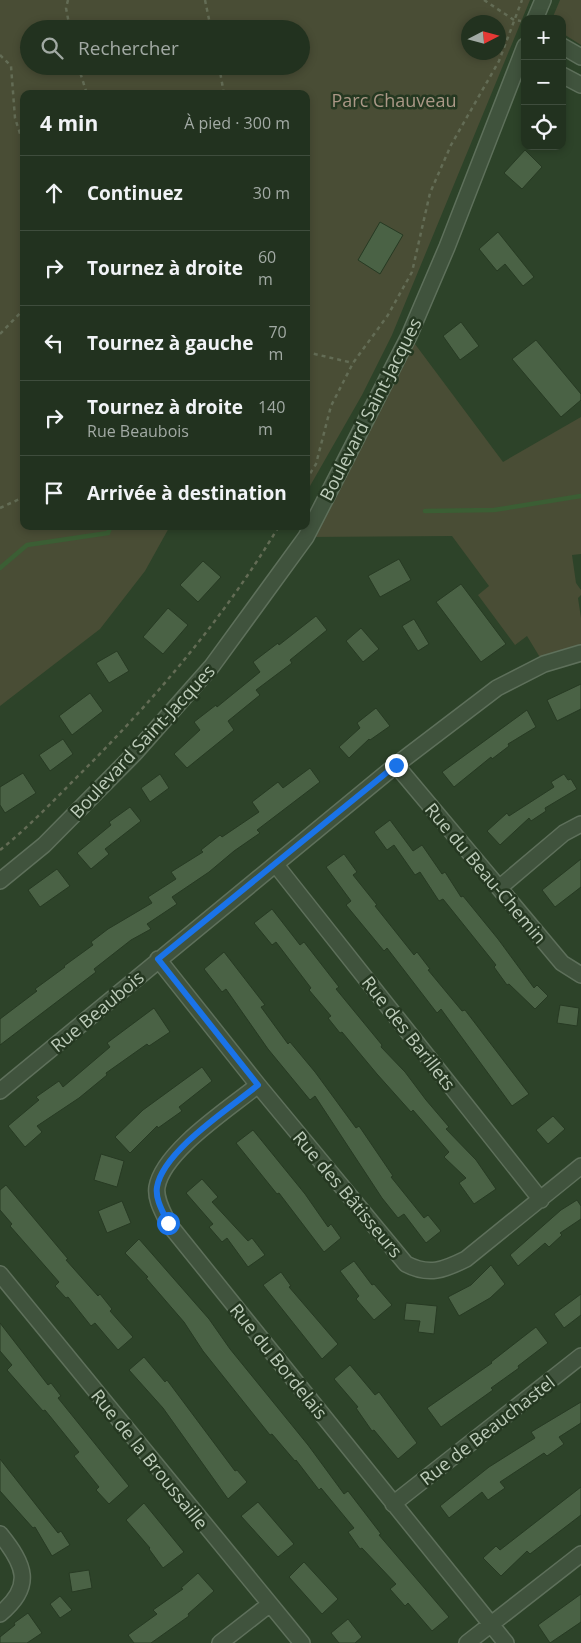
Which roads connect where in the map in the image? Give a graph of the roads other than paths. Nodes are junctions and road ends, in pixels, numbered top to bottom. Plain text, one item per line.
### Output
1 (543, 0) edge
2 (537, 15) edge
3 (566, 48) edge
4 (581, 57) edge
5 (521, 58) edge
6 (566, 77) edge
7 (581, 85) edge
8 (310, 529) edge
9 (310, 530) edge
10 (581, 653) edge
11 (396, 765) junction
12 (581, 824) edge
13 (276, 865) junction
14 (0, 881) edge
15 (499, 888) junction
16 (158, 959) junction
17 (581, 975) edge
18 (258, 1085) junction
19 (0, 1092) edge
20 (581, 1166) edge
21 (541, 1200) junction
22 (0, 1274) edge
23 (581, 1356) edge
24 (393, 1504) junction
25 (0, 1534) edge
26 (581, 1554) edge
27 (270, 1604) junction
28 (0, 1614) edge
29 (490, 1625) junction
30 (220, 1643) edge
31 (302, 1643) edge
32 (466, 1643) edge
33 (506, 1643) edge

1 - 2 street
3 - 4 street
5 - 8 street, Boulevard Saint-Jacques
6 - 7 street
9 - 14 street, Boulevard Saint-Jacques
10 - 11 street, Rue Beaubois
11 - 13 street, Rue Beaubois
11 - 15 street, Rue du Beau-Chemin
12 - 15 street
13 - 16 street, Rue Beaubois
13 - 21 street, Rue des Barillets
15 - 17 street, Rue du Beau-Chemin
16 - 18 street, Rue des Bâtisseurs
16 - 19 street, Rue Beaubois
18 - 21 street, Rue des Bâtisseurs
18 - 24 street, Rue du Bordelais
20 - 21 street, Rue des Bâtisseurs
22 - 27 street, Rue de la Broussaille
23 - 24 street, Rue de Beauchastel
24 - 29 street, Rue du Bordelais
25 - 28 street
26 - 29 street
27 - 30 street
27 - 31 street, Rue de la Broussaille
29 - 32 street
29 - 33 street, Rue du Bordelais

